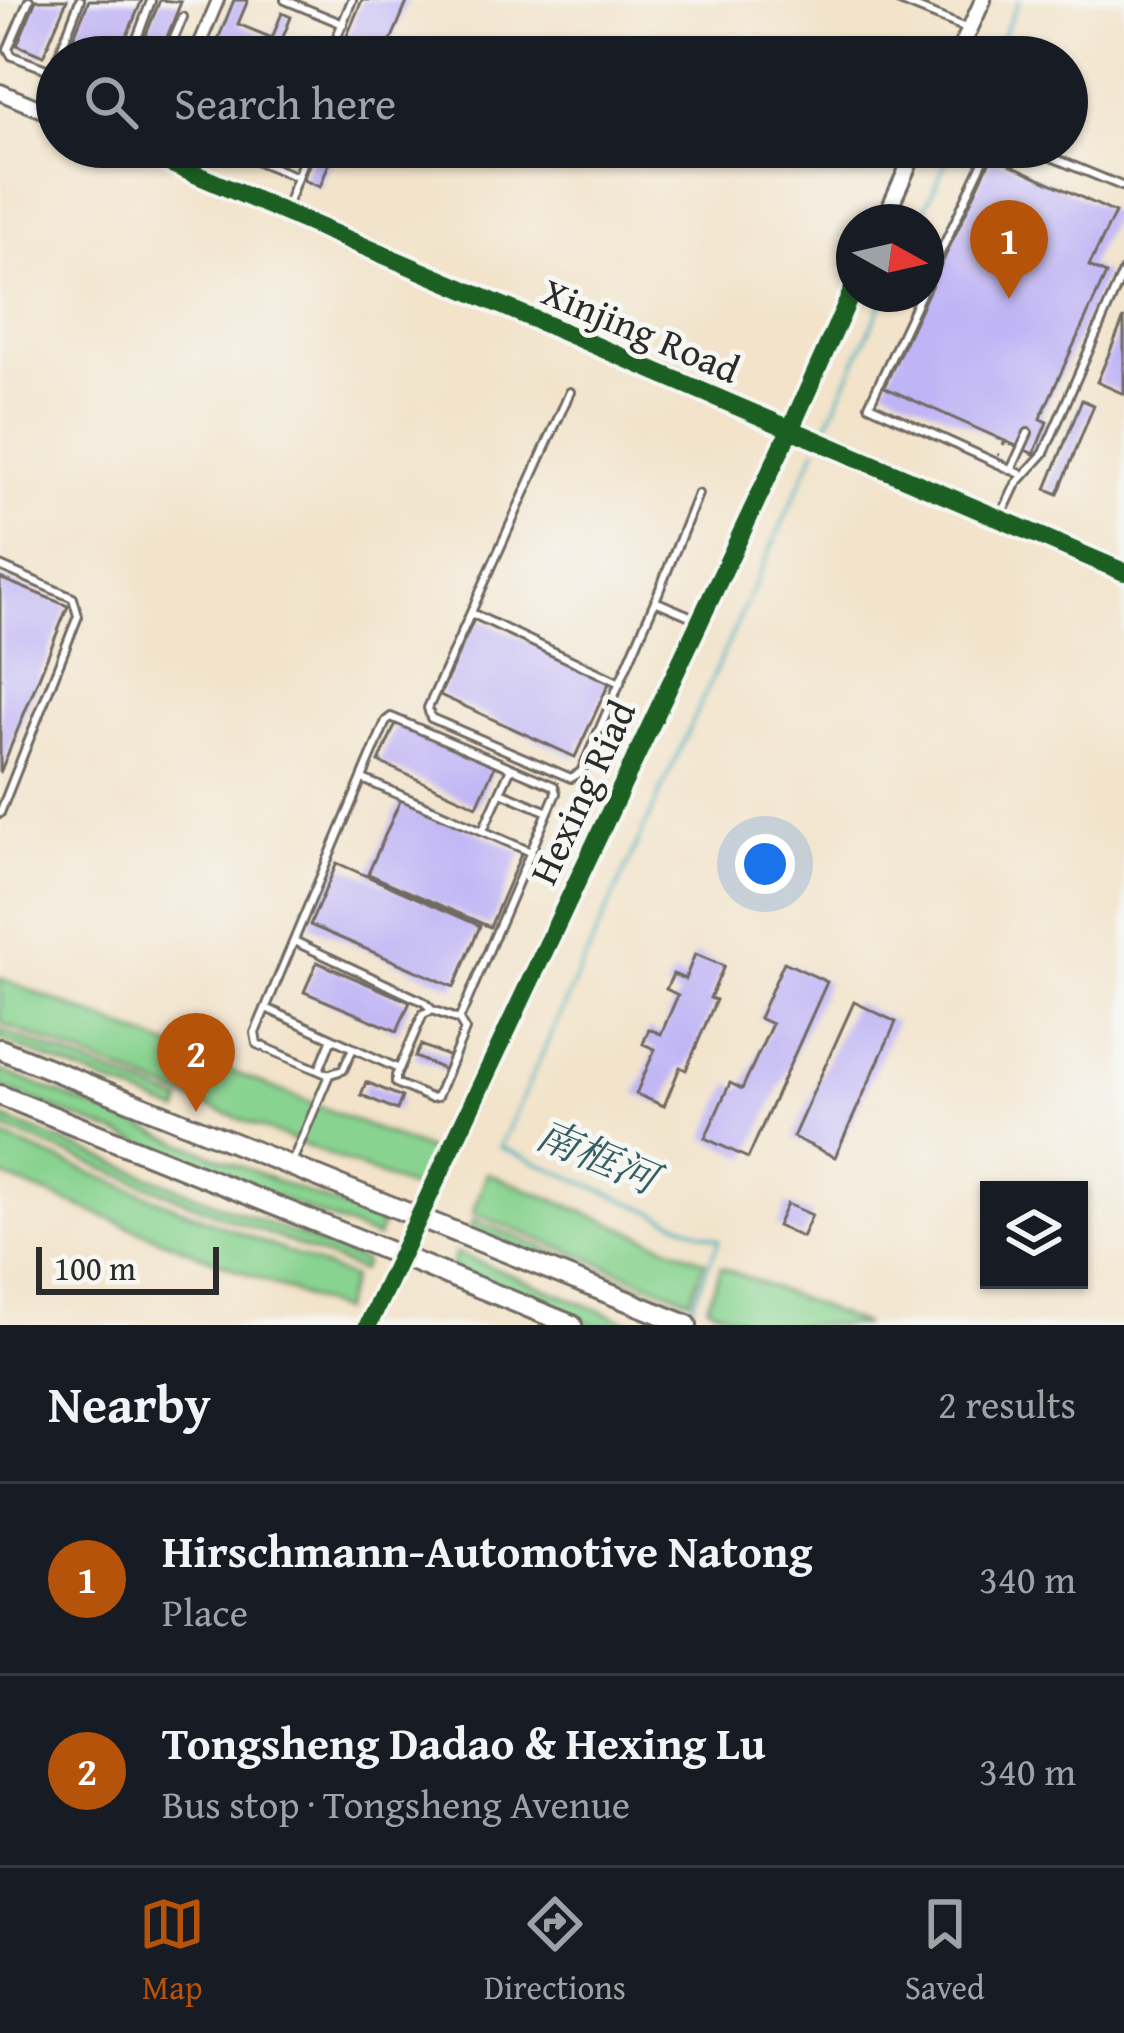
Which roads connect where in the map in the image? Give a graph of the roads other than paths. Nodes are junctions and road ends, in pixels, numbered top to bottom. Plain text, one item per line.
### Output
1 (29, 0) edge
2 (80, 0) edge
3 (218, 0) edge
4 (285, 0) edge
5 (352, 0) edge
6 (897, 0) edge
7 (983, 0) edge
8 (151, 1) edge
9 (919, 4) edge
10 (183, 17) dead end
11 (343, 23) junction
12 (970, 29) junction
13 (66, 36) edge
14 (138, 36) edge
15 (175, 36) edge
16 (203, 36) edge
17 (337, 36) edge
18 (967, 36) edge
19 (36, 65) edge
20 (0, 92) edge
21 (36, 107) edge
22 (190, 168) edge
23 (275, 168) edge
24 (300, 168) edge
25 (907, 168) edge
26 (979, 168) edge
27 (1078, 168) edge
28 (297, 177) junction
29 (1124, 187) edge
30 (891, 204) edge
31 (284, 212) junction
32 (944, 244) edge
33 (1124, 270) edge
34 (843, 312) edge
35 (913, 312) edge
36 (570, 392) dead end
37 (790, 430) junction
38 (1028, 433) dead end
39 (1011, 470) junction
40 (1023, 475) junction
41 (698, 494) dead end
42 (999, 519) junction
43 (0, 566) edge
44 (1124, 572) edge
45 (655, 602) junction
46 (470, 613) junction
47 (700, 620) junction
48 (620, 682) junction
49 (511, 768) junction
50 (362, 779) junction
51 (500, 791) junction
52 (548, 812) junction
53 (0, 813) edge
54 (483, 831) junction
55 (531, 852) junction
56 (294, 941) junction
57 (266, 1008) junction
58 (432, 1010) junction
59 (458, 1020) junction
60 (332, 1038) junction
61 (0, 1048) edge
62 (353, 1048) junction
63 (399, 1069) junction
64 (319, 1070) junction
65 (329, 1075) junction
66 (0, 1095) edge
67 (290, 1165) junction
68 (419, 1216) junction
69 (400, 1254) junction
70 (368, 1325) edge
71 (572, 1325) edge
72 (687, 1325) edge

1 - 19 lane
2 - 13 lane
3 - 16 street
4 - 11 lane
5 - 11 lane
6 - 9 lane
7 - 12 street
8 - 14 lane
9 - 12 lane
10 - 15 lane
11 - 17 lane
12 - 18 street
20 - 21 street
22 - 31 street, Xinjing Road
23 - 28 lane
24 - 28 lane
25 - 30 street
26 - 32 lane
27 - 29 lane
28 - 31 lane
31 - 37 street, Xinjing Road
33 - 40 lane
34 - 37 street, Hexing Riad
35 - 39 lane
36 - 46 lane
37 - 42 street, Xinjing Road
37 - 47 street, Hexing Riad
38 - 39 lane
39 - 40 lane
40 - 42 lane
41 - 45 lane
42 - 44 street, Xinjing Road
43 - 53 lane
45 - 47 lane
45 - 48 lane
46 - 48 lane
46 - 48 lane
47 - 68 street, Hexing Riad
49 - 50 lane
49 - 51 lane
49 - 52 lane
50 - 54 lane
50 - 56 lane
51 - 52 lane
51 - 54 lane
52 - 55 lane
54 - 55 lane
55 - 59 lane
56 - 57 lane
56 - 58 lane
57 - 60 lane
57 - 64 lane
58 - 59 lane
58 - 63 lane
59 - 63 lane
60 - 62 lane
60 - 64 lane
61 - 67 main road
62 - 63 lane
62 - 65 lane
64 - 65 lane
65 - 67 lane
66 - 69 main road
67 - 68 main road
68 - 69 street, Hexing Riad
68 - 72 main road
69 - 70 street, Hexing Riad
69 - 71 main road

